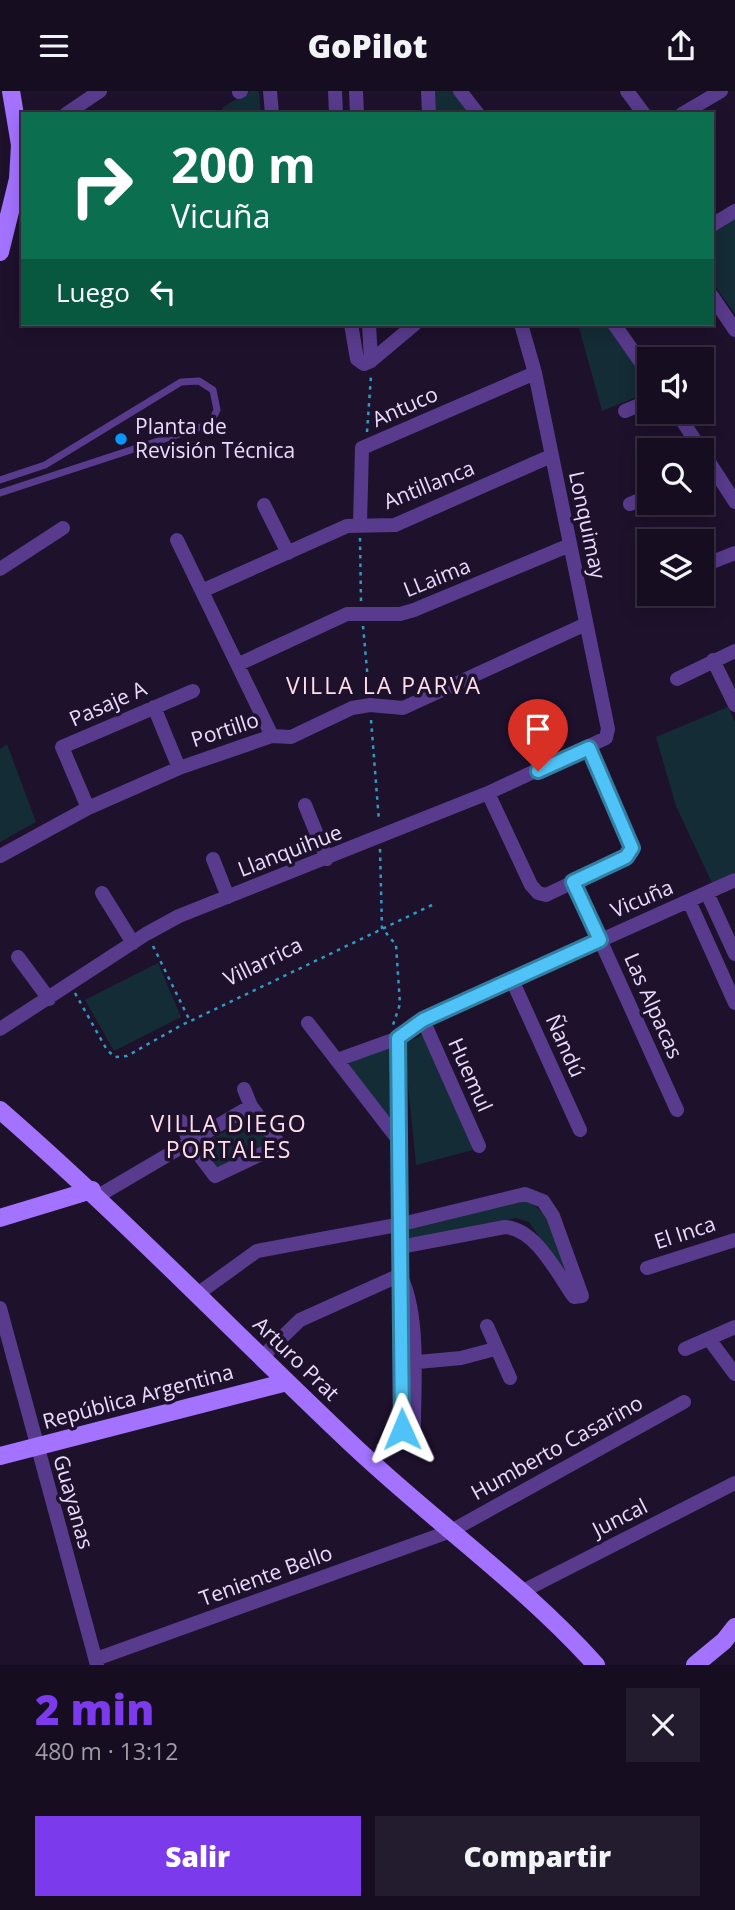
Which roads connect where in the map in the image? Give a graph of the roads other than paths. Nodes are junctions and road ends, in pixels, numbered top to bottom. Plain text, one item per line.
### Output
1 (11, 91) edge
2 (100, 91) edge
3 (270, 91) edge
4 (335, 91) edge
5 (356, 91) edge
6 (428, 91) edge
7 (460, 91) edge
8 (627, 91) edge
9 (721, 91) edge
10 (69, 112) edge
11 (272, 112) edge
12 (336, 112) edge
13 (357, 112) edge
14 (429, 112) edge
15 (476, 112) edge
16 (643, 112) edge
17 (685, 112) edge
18 (8, 118) edge
19 (21, 142) edge
20 (21, 152) edge
21 (735, 211) edge
22 (714, 224) edge
23 (0, 253) edge
24 (714, 299) edge
25 (351, 326) edge
26 (369, 326) edge
27 (413, 326) edge
28 (522, 326) edge
29 (615, 326) edge
30 (735, 330) edge
31 (637, 356) edge
32 (372, 361) junction
33 (535, 373) junction
34 (637, 406) edge
35 (625, 411) dead end
36 (551, 456) junction
37 (714, 478) edge
38 (0, 480) edge
39 (0, 493) edge
40 (637, 501) edge
41 (735, 502) edge
42 (630, 504) dead end
43 (264, 505) dead end
44 (360, 524) junction
45 (63, 528) dead end
46 (177, 540) dead end
47 (570, 545) junction
48 (288, 552) junction
49 (735, 553) edge
50 (714, 561) edge
51 (0, 569) edge
52 (204, 590) junction
53 (586, 624) junction
54 (735, 651) edge
55 (713, 660) junction
56 (239, 664) junction
57 (677, 679) dead end
58 (193, 691) dead end
59 (735, 705) edge
60 (154, 707) junction
61 (272, 736) junction
62 (607, 736) joint
63 (589, 748) junction
64 (179, 768) junction
65 (488, 793) junction
66 (305, 805) dead end
67 (88, 808) junction
68 (0, 856) edge
69 (214, 859) dead end
70 (327, 859) junction
71 (735, 880) edge
72 (573, 882) junction
73 (102, 893) dead end
74 (707, 893) junction
75 (228, 897) junction
76 (689, 901) junction
77 (600, 940) junction
78 (133, 943) junction
79 (735, 954) edge
80 (18, 957) dead end
81 (512, 980) junction
82 (49, 999) junction
83 (735, 1003) edge
84 (423, 1020) junction
85 (308, 1023) dead end
86 (0, 1030) edge
87 (393, 1040) junction
88 (337, 1060) junction
89 (244, 1089) dead end
90 (251, 1106) junction
91 (0, 1110) edge
92 (677, 1110) dead end
93 (181, 1121) dead end
94 (580, 1130) dead end
95 (400, 1142) junction
96 (190, 1143) junction
97 (479, 1146) dead end
98 (95, 1193) junction
99 (0, 1218) edge
100 (401, 1224) junction
101 (735, 1240) edge
102 (400, 1247) junction
103 (647, 1268) dead end
104 (400, 1275) junction
105 (196, 1295) junction
106 (0, 1308) edge
107 (487, 1326) dead end
108 (735, 1327) edge
109 (709, 1339) junction
110 (495, 1349) junction
111 (685, 1349) dead end
112 (261, 1358) junction
113 (407, 1363) junction
114 (735, 1374) edge
115 (510, 1378) dead end
116 (286, 1382) junction
117 (684, 1402) dead end
118 (408, 1427) road end
119 (35, 1447) junction
120 (0, 1456) edge
121 (735, 1483) edge
122 (451, 1531) junction
123 (523, 1591) junction
124 (735, 1627) edge
125 (97, 1662) edge
126 (596, 1665) edge
127 (695, 1665) edge

1 - 18 main road
2 - 10 street
3 - 11 street
4 - 12 street
5 - 13 street
6 - 14 street
7 - 15 street
8 - 16 street
9 - 17 street
18 - 19 main road
20 - 23 main road
21 - 22 street
24 - 30 street
25 - 32 street
26 - 32 street
27 - 32 street
28 - 33 street, Lonquimay
29 - 31 street
33 - 36 street, Lonquimay
33 - 44 street, Antuco
34 - 35 street
36 - 44 street, Antillanca
36 - 47 street, Lonquimay
37 - 41 street
38 - 39 lane
40 - 42 street
43 - 48 street
44 - 48 street, Antillanca
45 - 51 street
46 - 52 street
47 - 53 street, Lonquimay
47 - 56 street, LLaima
48 - 52 street, Antillanca
49 - 50 street
52 - 56 street
53 - 61 street, Portillo
53 - 62 street, Lonquimay
54 - 55 street
55 - 57 street
55 - 59 street
56 - 61 street
58 - 60 street, Pasaje A
60 - 64 street
60 - 67 street, Pasaje A
61 - 64 street, Portillo
62 - 63 street, Llanquihue
63 - 65 street, Llanquihue
63 - 72 street
64 - 67 street, Portillo
65 - 70 street, Llanquihue
65 - 72 street
66 - 70 street
67 - 68 street, Portillo
69 - 75 street
70 - 75 street, Llanquihue
71 - 74 street, Vicuña
72 - 77 street, Las Alpacas
73 - 78 street
74 - 76 street, Vicuña
74 - 79 street
75 - 78 street, Llanquihue
76 - 77 street, Vicuña
76 - 83 street
77 - 81 street, Vicuña
77 - 92 street, Las Alpacas
78 - 82 street, Llanquihue
80 - 82 street
81 - 84 street, Vicuña
81 - 94 street, Ñandú
82 - 86 street, Llanquihue
84 - 87 street, Vicuña
84 - 97 street, Huemul
85 - 88 street
87 - 88 street, Vicuña
87 - 95 street
88 - 95 street
89 - 90 street
90 - 96 street
90 - 96 street
91 - 98 main road, Arturo Prat
93 - 96 street
95 - 100 street
96 - 98 street
98 - 99 main road
98 - 105 main road, Arturo Prat
100 - 102 street
100 - 102 street
100 - 105 street
101 - 103 street, El Inca
102 - 104 street
104 - 112 street
104 - 113 street
105 - 112 main road, Arturo Prat
106 - 119 street, Guayanas
107 - 110 street
108 - 109 street
109 - 111 street
109 - 114 street
110 - 113 street
110 - 115 street
112 - 116 main road, Arturo Prat
113 - 118 street
116 - 119 main road, República Argentina
116 - 122 main road, Arturo Prat
117 - 122 street, Humberto Casarino
119 - 120 main road, República Argentina
119 - 125 street, Guayanas
121 - 123 street, Juncal
122 - 123 main road, Arturo Prat
122 - 125 street, Teniente Bello
123 - 126 main road, Arturo Prat
124 - 127 main road

